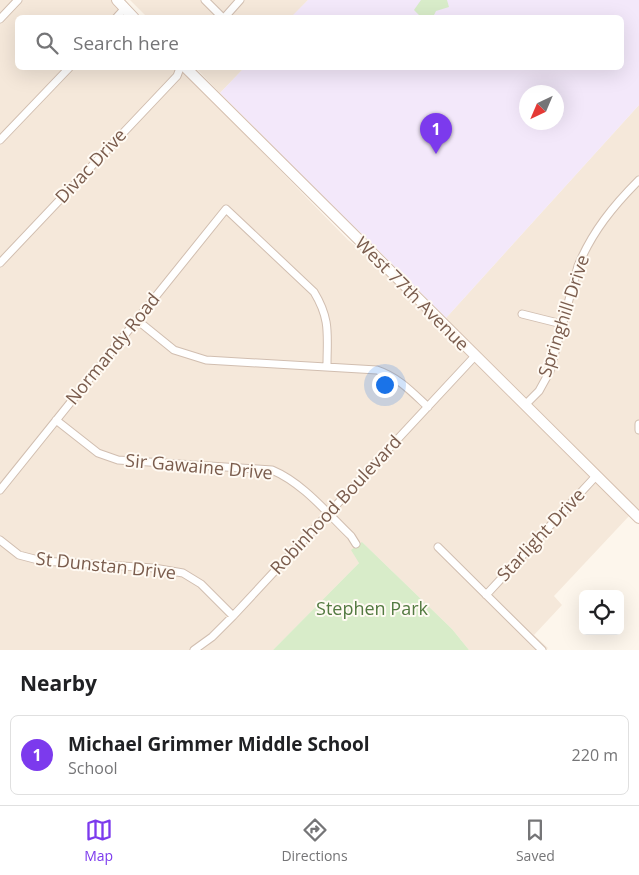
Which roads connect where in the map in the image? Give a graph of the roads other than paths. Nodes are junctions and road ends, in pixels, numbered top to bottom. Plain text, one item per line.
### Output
1 (18, 0) edge
2 (116, 0) edge
3 (205, 0) edge
4 (240, 0) edge
5 (125, 8) junction
6 (119, 15) edge
7 (131, 15) edge
8 (220, 15) edge
9 (226, 15) edge
10 (0, 19) edge
11 (67, 70) edge
12 (179, 70) edge
13 (188, 70) edge
14 (0, 140) edge
15 (639, 180) edge
16 (0, 263) edge
17 (522, 314) dead end
18 (137, 320) junction
19 (562, 324) junction
20 (475, 356) junction
21 (327, 366) junction
22 (526, 405) junction
23 (428, 407) junction
24 (56, 420) junction
25 (639, 424) edge
26 (639, 430) edge
27 (596, 476) junction
28 (0, 490) edge
29 (328, 514) junction
30 (639, 518) edge
31 (0, 540) edge
32 (356, 544) dead end
33 (438, 547) dead end
34 (486, 595) junction
35 (233, 616) junction
36 (194, 650) edge
37 (542, 650) edge

1 - 10 street
2 - 5 street
3 - 8 street
4 - 9 street
5 - 6 street
5 - 7 street
11 - 14 street
12 - 16 street, Divac Drive
13 - 20 street, West 77th Avenue
15 - 19 street, Springhill Drive
17 - 19 street
18 - 21 street
18 - 21 street, Normandy Road
18 - 24 street, Normandy Road
19 - 22 street, Springhill Drive
20 - 22 street, West 77th Avenue
20 - 23 street, Robinhood Boulevard
21 - 23 street
22 - 27 street, West 77th Avenue
23 - 29 street, Robinhood Boulevard
24 - 28 street, Normandy Road
24 - 29 street, Sir Gawaine Drive
25 - 26 street
27 - 30 street, West 77th Avenue
27 - 34 street, Starlight Drive
29 - 32 street, Sir Gawaine Drive
29 - 35 street, Robinhood Boulevard
31 - 35 street, St Dunstan Drive
33 - 34 street
34 - 37 street
35 - 36 street, Robinhood Boulevard

